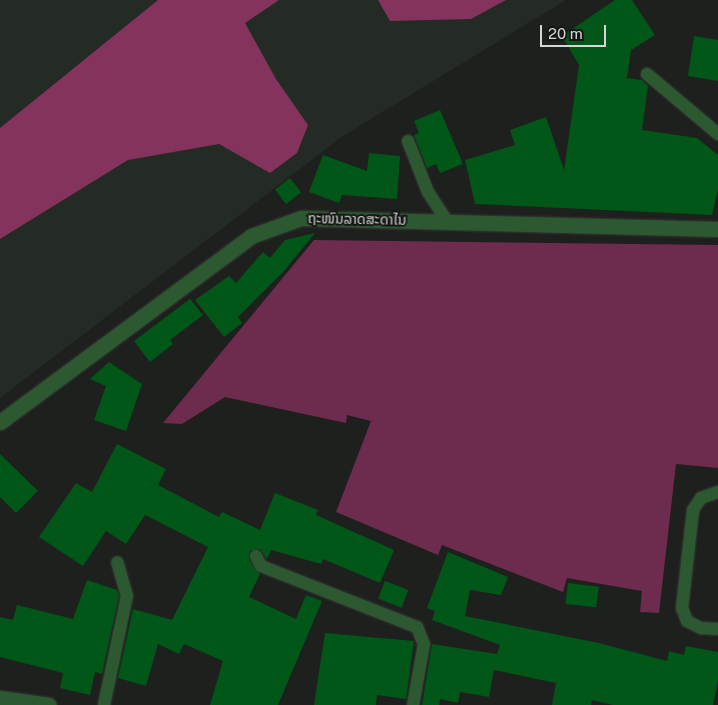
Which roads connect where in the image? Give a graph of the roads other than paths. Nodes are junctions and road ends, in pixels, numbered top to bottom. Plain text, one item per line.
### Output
1 (647, 74) dead end
2 (718, 134) edge
3 (408, 140) dead end
4 (447, 221) junction
5 (718, 229) edge
6 (0, 422) edge
7 (718, 492) edge
8 (256, 556) dead end
9 (117, 562) dead end
10 (718, 630) edge
11 (0, 698) edge
12 (49, 705) edge
13 (104, 705) edge
14 (413, 705) edge

1 - 2 lane
3 - 4 lane
4 - 5 street, ຖະໜົນລາດສະດາໄນ
4 - 6 street, ຖະໜົນລາດສະດາໄນ
7 - 10 lane
8 - 14 lane
9 - 13 lane
11 - 12 street

